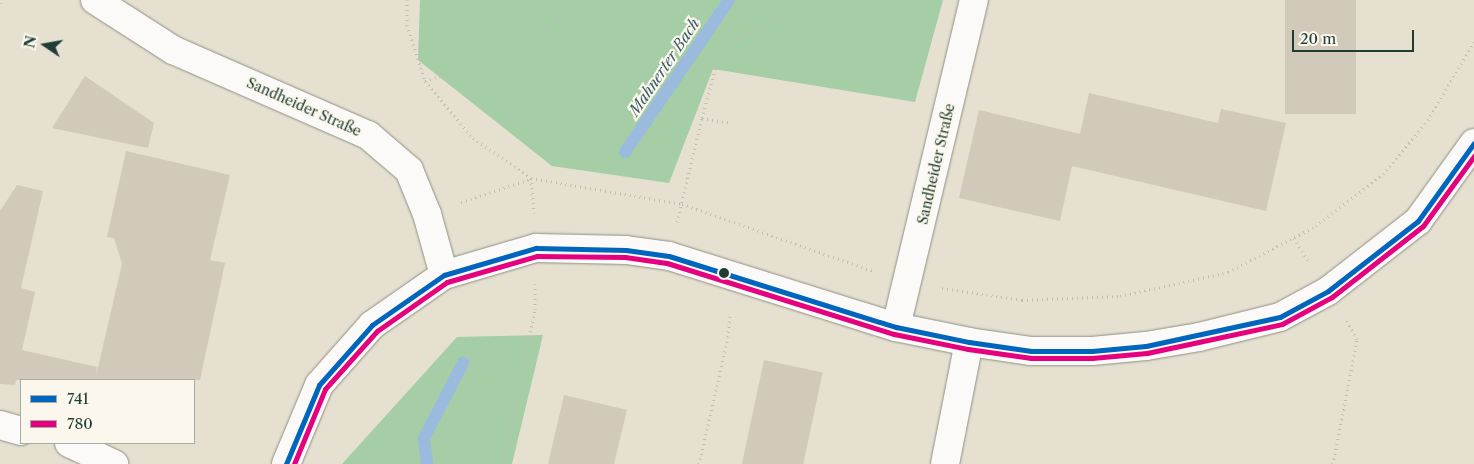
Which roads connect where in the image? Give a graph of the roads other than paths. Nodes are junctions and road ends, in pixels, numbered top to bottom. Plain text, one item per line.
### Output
1 (95, 0) edge
2 (974, 0) edge
3 (1474, 143) edge
4 (444, 275) junction
5 (896, 327) junction
6 (969, 342) junction
7 (0, 425) edge
8 (20, 431) edge
9 (71, 444) edge
10 (114, 464) edge
11 (286, 464) edge
12 (945, 464) edge

1 - 4 street, Sandheider Straße
2 - 5 street, Sandheider Straße
3 - 6 street
4 - 5 street
4 - 11 street
5 - 6 street
6 - 12 street
7 - 8 street
9 - 10 street

